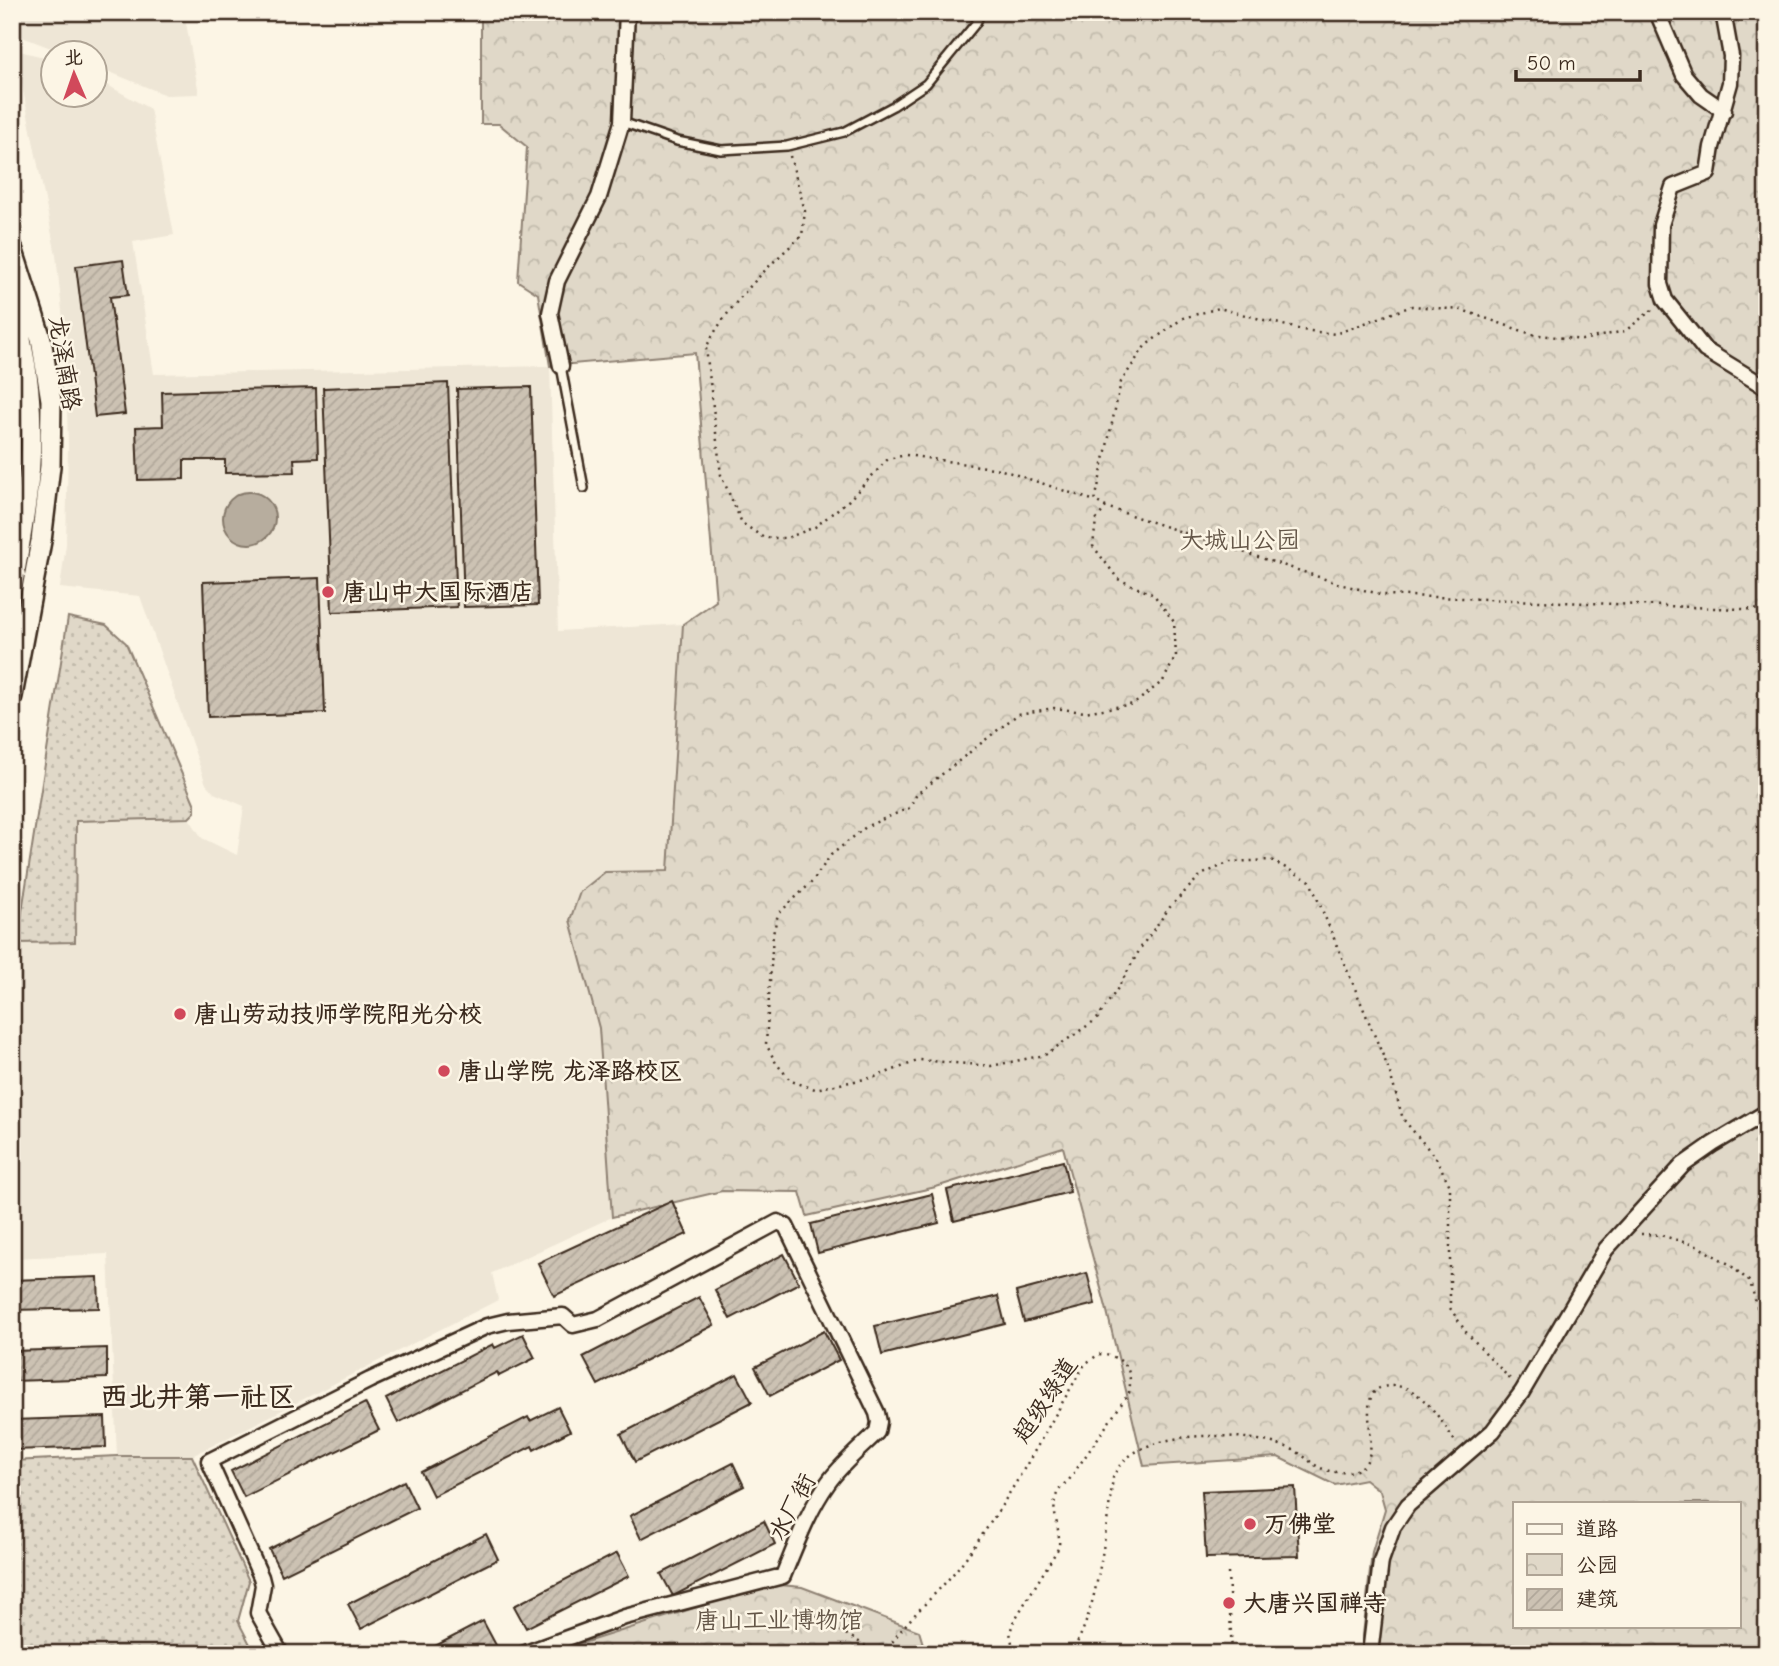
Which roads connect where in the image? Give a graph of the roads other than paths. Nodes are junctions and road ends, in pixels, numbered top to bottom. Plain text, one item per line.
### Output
1 (627, 12) edge
2 (981, 12) edge
3 (1657, 12) edge
4 (1723, 12) edge
5 (1724, 111) junction
6 (622, 122) junction
7 (12, 248) edge
8 (12, 303) edge
9 (561, 366) joint
10 (1767, 387) edge
11 (584, 488) dead end
12 (12, 587) edge
13 (12, 696) edge
14 (1767, 1112) edge
15 (281, 1654) edge
16 (523, 1654) edge
17 (1370, 1654) edge

1 - 6 street
2 - 6 lane
3 - 5 street
4 - 5 street
5 - 10 street
6 - 9 street
7 - 13 main road, 龙泽南路
8 - 12 main road, 龙泽南路
9 - 11 lane
14 - 17 street
15 - 16 street, 水厂街

